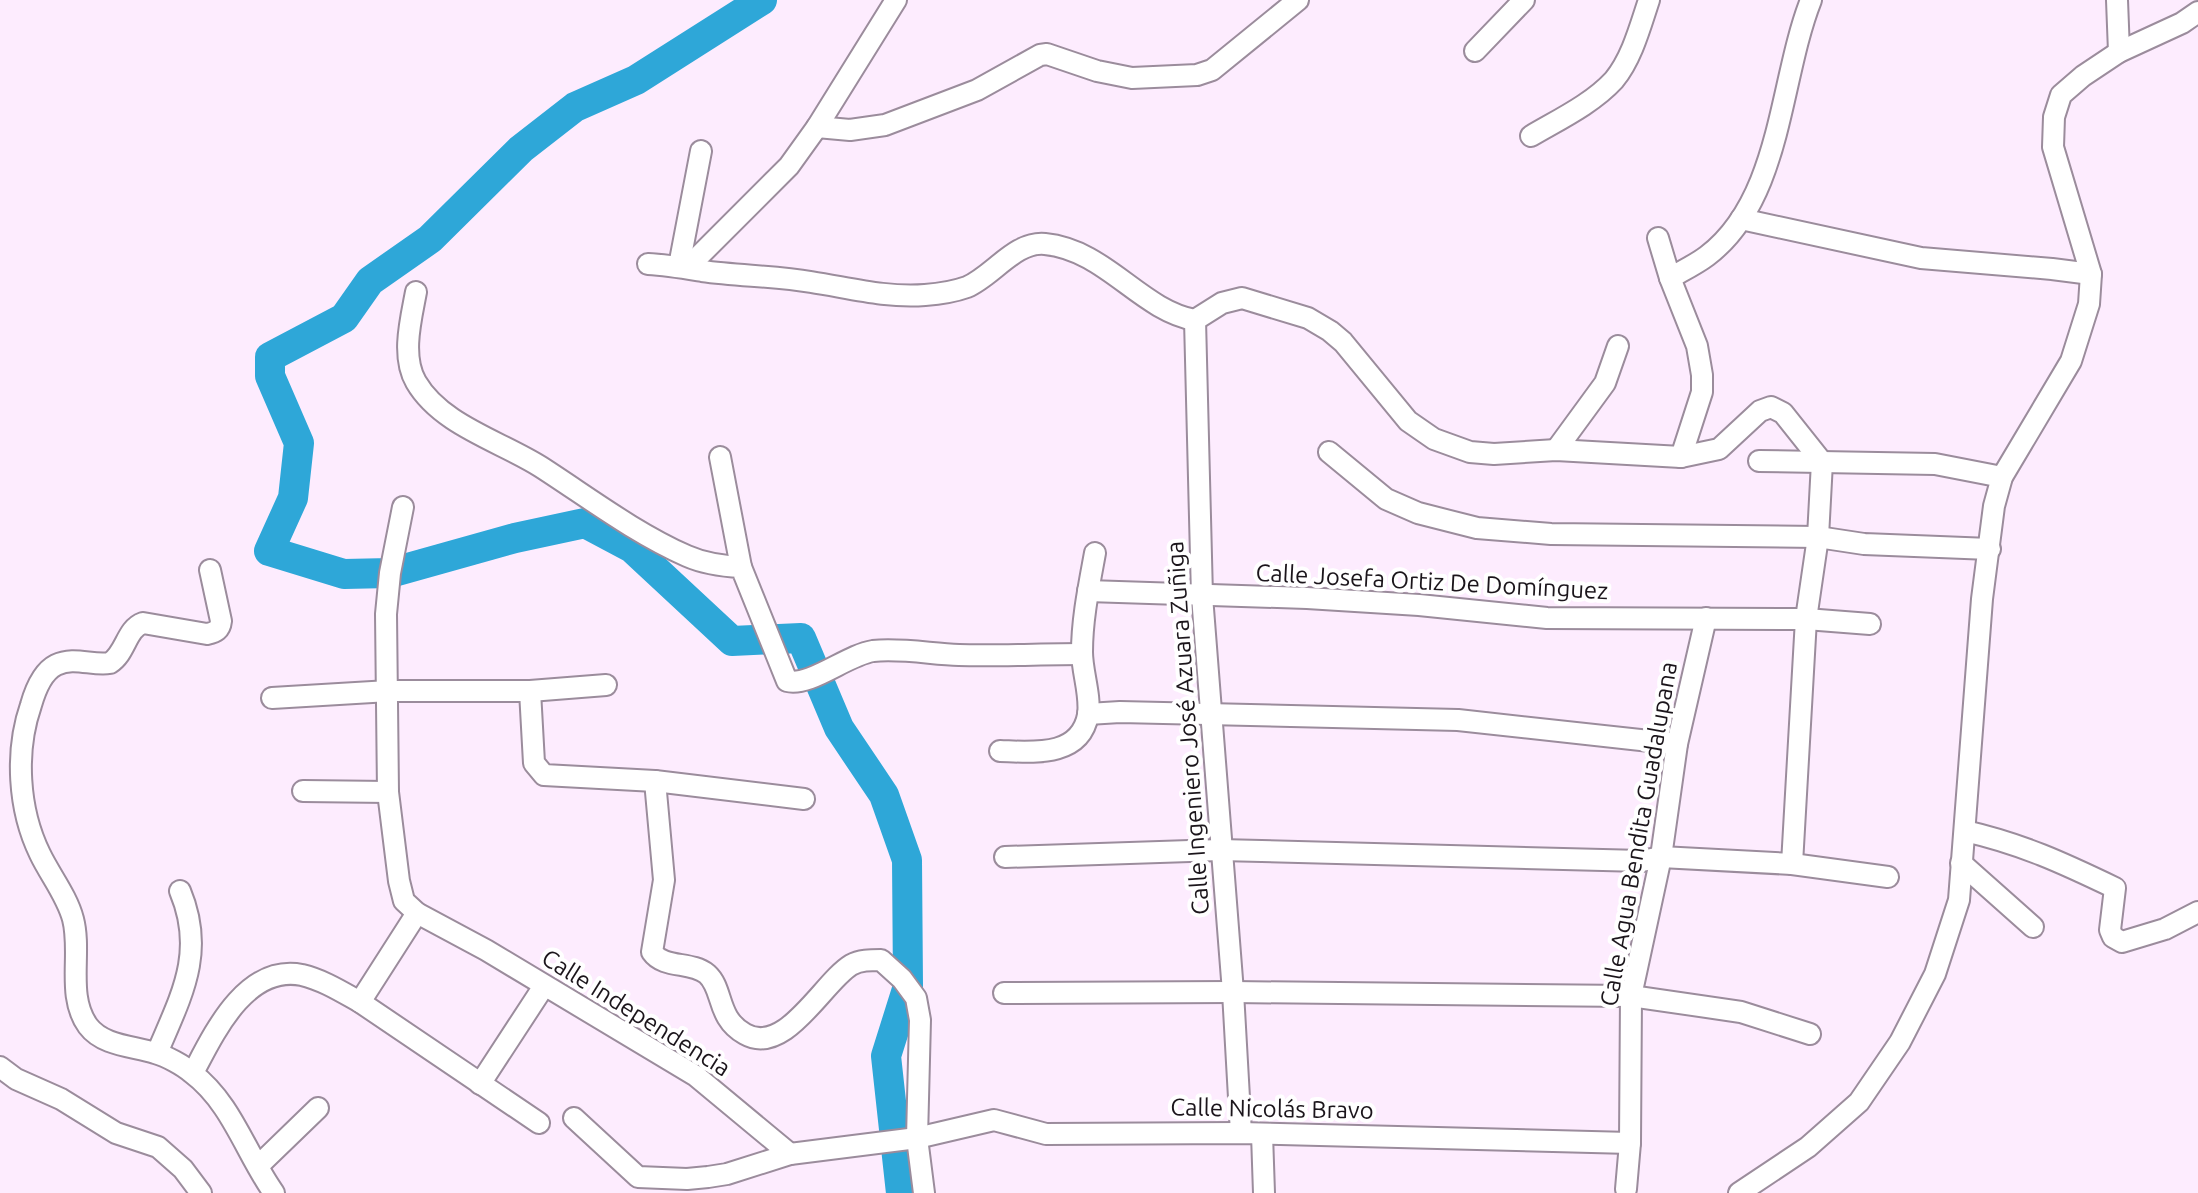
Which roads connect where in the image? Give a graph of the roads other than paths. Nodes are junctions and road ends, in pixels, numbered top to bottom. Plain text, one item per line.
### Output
1 (896, 0) edge
2 (1298, 0) edge
3 (1524, 0) edge
4 (1649, 0) edge
5 (1811, 0) edge
6 (2117, 0) edge
7 (2193, 20) edge
8 (1475, 51) dead end
9 (2119, 52) junction
10 (817, 127) junction
11 (1531, 136) dead end
12 (701, 151) dead end
13 (1741, 219) junction
14 (1658, 238) dead end
15 (648, 264) dead end
16 (683, 267) junction
17 (2091, 274) junction
18 (1670, 278) junction
19 (416, 292) dead end
20 (1195, 320) junction
21 (1618, 346) dead end
22 (1556, 450) junction
23 (1329, 452) dead end
24 (720, 457) dead end
25 (1681, 457) junction
26 (1759, 461) dead end
27 (1822, 462) junction
28 (2002, 477) junction
29 (403, 507) dead end
30 (1818, 537) junction
31 (1990, 549) junction
32 (1095, 553) dead end
33 (741, 567) junction
34 (210, 570) dead end
35 (1088, 591) junction
36 (1202, 596) junction
37 (1706, 618) junction
38 (1806, 619) junction
39 (1870, 624) dead end
40 (1082, 654) junction
41 (606, 685) dead end
42 (389, 691) junction
43 (530, 691) junction
44 (272, 698) dead end
45 (1088, 714) junction
46 (1209, 714) junction
47 (1677, 744) junction
48 (1000, 751) dead end
49 (655, 781) junction
50 (303, 791) dead end
51 (388, 792) junction
52 (804, 799) dead end
53 (1965, 831) junction
54 (1220, 850) junction
55 (1005, 857) dead end
56 (1661, 857) junction
57 (1961, 863) junction
58 (1792, 864) junction
59 (1888, 877) dead end
60 (180, 891) dead end
61 (2198, 912) edge
62 (417, 913) junction
63 (2033, 927) dead end
64 (544, 986) junction
65 (1233, 992) junction
66 (1004, 993) dead end
67 (1631, 996) junction
68 (360, 1002) junction
69 (1810, 1034) dead end
70 (157, 1053) junction
71 (0, 1067) edge
72 (193, 1073) junction
73 (480, 1084) junction
74 (318, 1108) dead end
75 (574, 1118) dead end
76 (539, 1123) dead end
77 (1241, 1133) junction
78 (1262, 1134) junction
79 (917, 1138) junction
80 (1630, 1143) junction
81 (790, 1154) junction
82 (258, 1166) junction
83 (1625, 1192) edge
84 (201, 1193) edge
85 (274, 1193) edge
86 (924, 1193) edge
87 (1264, 1193) edge
88 (1739, 1193) edge

1 - 10 street
2 - 10 street
3 - 8 street
4 - 11 street
5 - 13 street
6 - 9 street
7 - 9 street
9 - 17 street
10 - 16 street
12 - 16 street
13 - 17 street
13 - 18 street
14 - 18 street
15 - 16 street
16 - 20 street
17 - 28 street
18 - 25 street
19 - 33 street
20 - 22 street
20 - 36 street, Calle Ingeniero José Azuara Zuñiga
21 - 22 street
22 - 25 street
23 - 30 street
24 - 33 street
25 - 27 street
26 - 27 street
27 - 28 street
27 - 30 street
28 - 31 street
29 - 42 street
30 - 31 street
30 - 38 street
31 - 53 street
32 - 35 street
33 - 40 street
34 - 70 street
35 - 36 street, Calle Josefa Ortiz De Domínguez
35 - 40 street
36 - 37 street, Calle Josefa Ortiz De Domínguez
36 - 46 street, Calle Ingeniero José Azuara Zuñiga
37 - 38 street, Calle Josefa Ortiz De Domínguez
37 - 47 street, Calle Agua Bendita Guadalupana
38 - 39 street, Calle Josefa Ortiz De Domínguez
38 - 58 street
40 - 45 street
41 - 43 street
42 - 43 street
42 - 44 street
42 - 51 street
43 - 49 street
45 - 46 street
45 - 48 street
46 - 47 street
46 - 54 street, Calle Ingeniero José Azuara Zuñiga
47 - 56 street, Calle Agua Bendita Guadalupana
49 - 52 street
49 - 79 street
50 - 51 street
51 - 62 street
53 - 57 street
53 - 61 street
54 - 55 street
54 - 56 street
54 - 65 street, Calle Ingeniero José Azuara Zuñiga
56 - 58 street
56 - 67 street, Calle Agua Bendita Guadalupana
57 - 63 street
57 - 88 street
58 - 59 street
60 - 70 street
62 - 64 street, Calle Independencia
62 - 68 street
64 - 73 street
64 - 81 street, Calle Independencia
65 - 66 street
65 - 67 street
65 - 77 street, Calle Ingeniero José Azuara Zuñiga
67 - 69 street
67 - 80 street, Calle Agua Bendita Guadalupana
68 - 72 street
68 - 73 street
70 - 72 street
71 - 84 street
72 - 82 street
73 - 76 street
74 - 82 street
75 - 81 street
77 - 78 street, Calle Nicolás Bravo
77 - 79 street, Calle Nicolás Bravo
78 - 80 street, Calle Nicolás Bravo
78 - 87 street
79 - 81 street
79 - 86 street
80 - 83 street, Calle Agua Bendita Guadalupana
82 - 85 street

